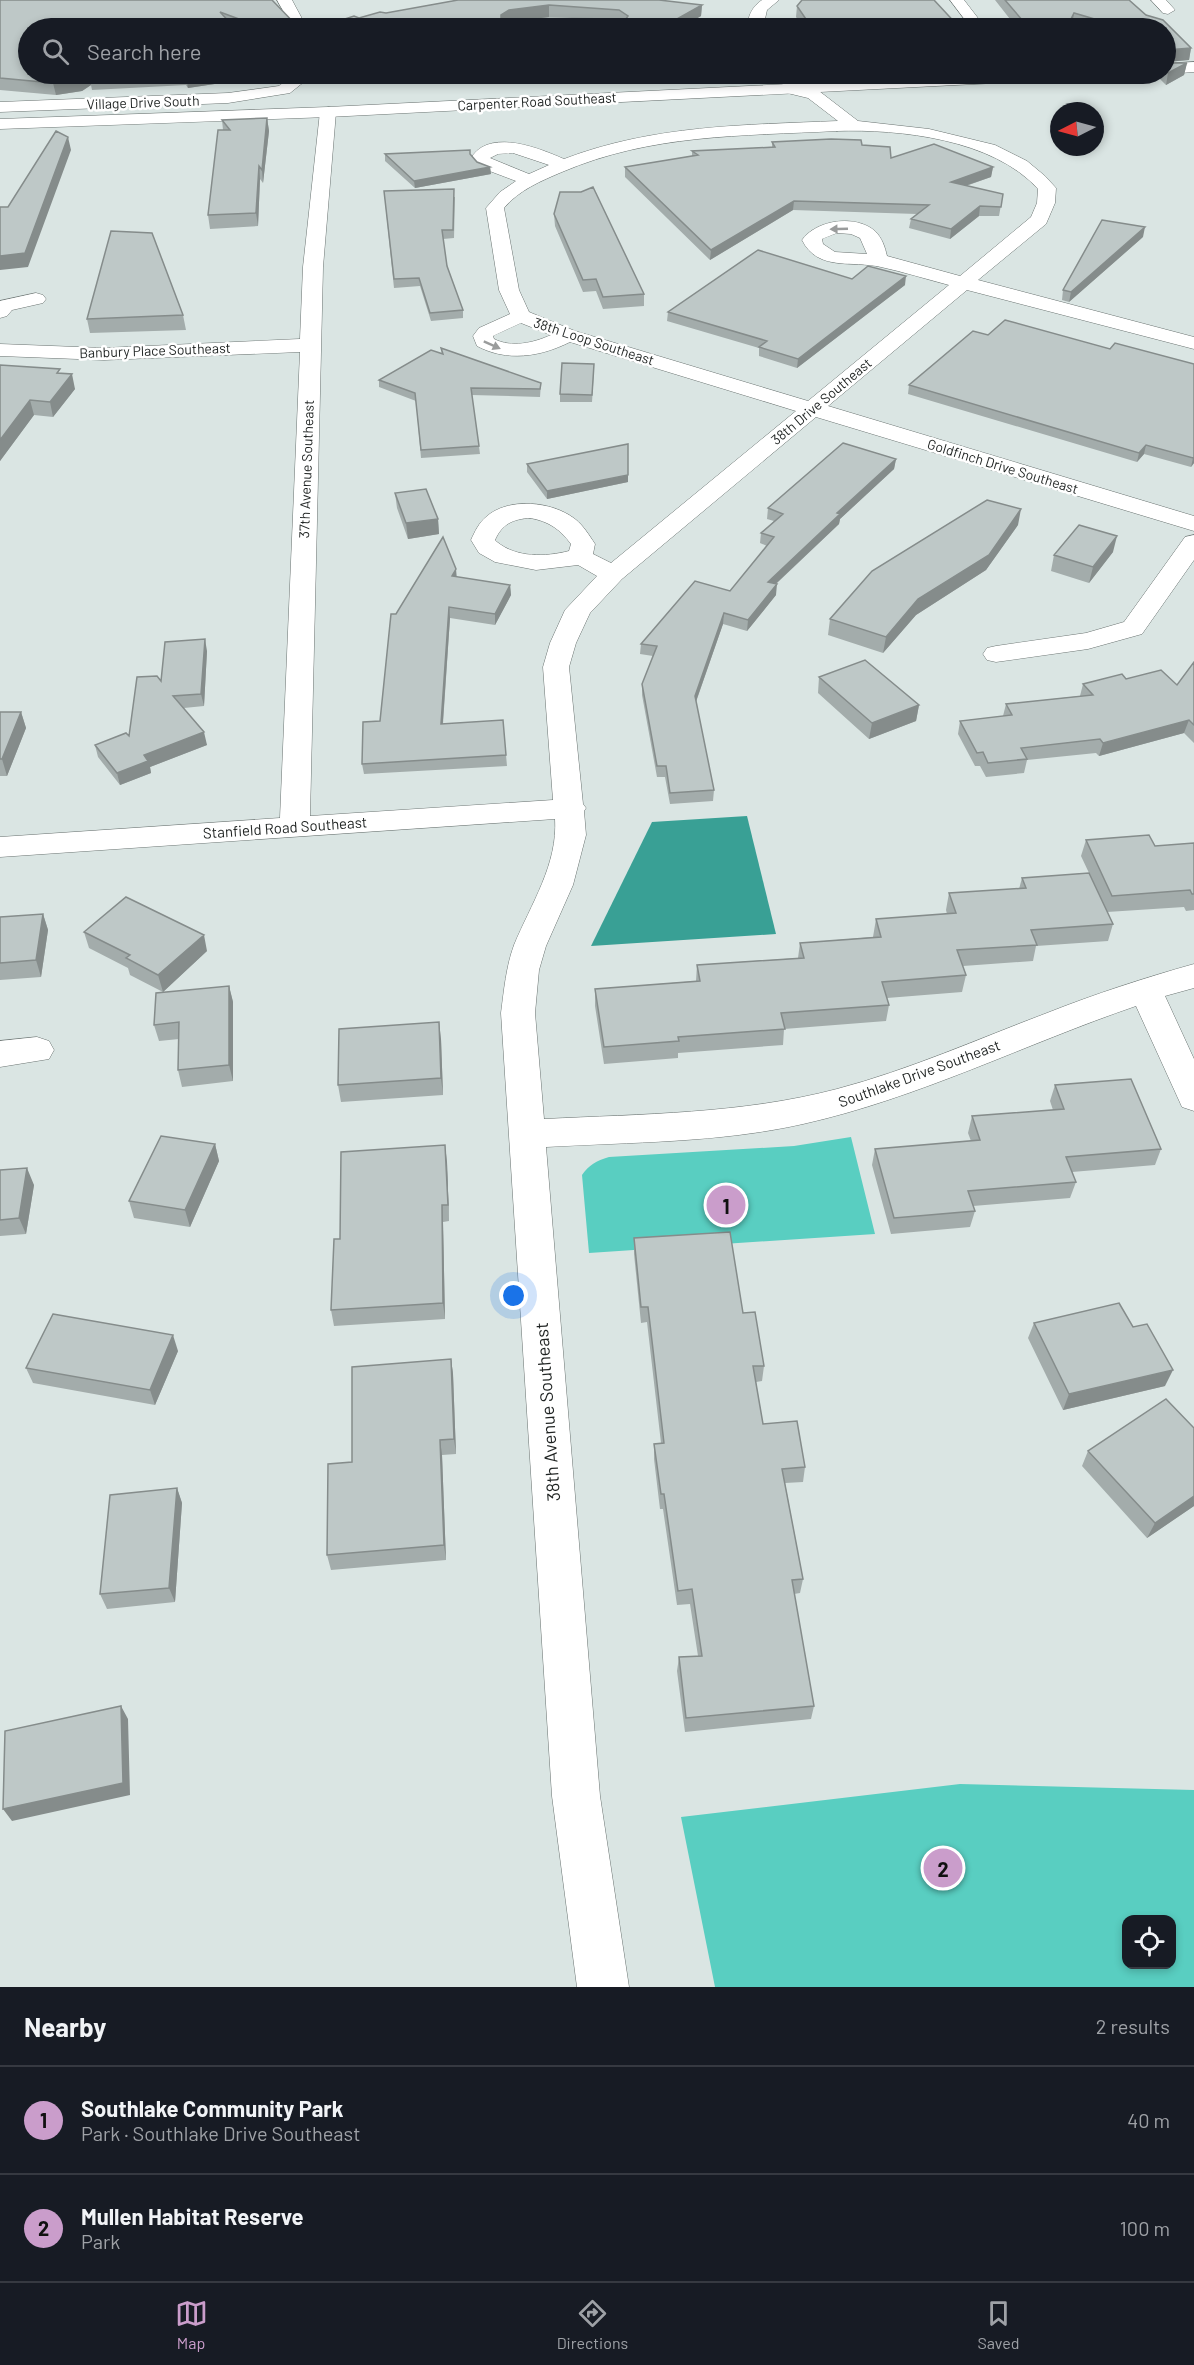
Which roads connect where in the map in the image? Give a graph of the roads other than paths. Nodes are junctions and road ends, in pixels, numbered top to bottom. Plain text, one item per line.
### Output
1 (284, 0) edge
2 (772, 0) edge
3 (957, 0) edge
4 (295, 18) edge
5 (757, 18) edge
6 (971, 18) edge
7 (1194, 67) edge
8 (1176, 68) edge
9 (292, 84) edge
10 (737, 84) edge
11 (780, 84) edge
12 (788, 84) edge
13 (0, 107) edge
14 (328, 112) junction
15 (0, 124) edge
16 (856, 127) junction
17 (768, 130) junction
18 (564, 165) junction
19 (530, 180) junction
20 (878, 260) dead end
21 (963, 282) junction
22 (36, 299) dead end
23 (0, 312) edge
24 (520, 316) junction
25 (568, 334) junction
26 (1194, 343) edge
27 (310, 345) junction
28 (0, 350) edge
29 (813, 408) junction
30 (1194, 524) edge
31 (1194, 542) edge
32 (579, 558) dead end
33 (613, 574) junction
34 (996, 654) dead end
35 (570, 808) junction
36 (295, 827) junction
37 (0, 847) edge
38 (1194, 976) edge
39 (1146, 990) junction
40 (38, 1050) dead end
41 (0, 1054) edge
42 (1194, 1098) edge
43 (527, 1134) junction
44 (603, 1987) edge

1 - 4 street
2 - 5 street
3 - 6 street
7 - 8 street
9 - 13 street, Village Drive South
10 - 14 street, Carpenter Road Southeast
11 - 17 street
12 - 16 street
14 - 15 street, Carpenter Road Southeast
14 - 27 street, 37th Avenue Southeast
16 - 17 street, 38th Drive Southeast
16 - 21 street, 38th Drive Southeast
17 - 18 street, 38th Loop Southeast
18 - 19 street, 38th Loop Southeast
18 - 19 street
19 - 24 street, 38th Loop Southeast
20 - 21 street
21 - 26 street
21 - 29 street, 38th Drive Southeast
22 - 23 street
24 - 25 street, 38th Loop Southeast
24 -> 25 street
25 - 29 street, 38th Loop Southeast
27 - 28 street, Banbury Place Southeast
27 - 36 street, 37th Avenue Southeast
29 - 30 street, Goldfinch Drive Southeast
29 - 33 street, 38th Drive Southeast
31 - 34 street
32 - 33 street
33 - 35 street, 38th Drive Southeast
35 - 36 street, Stanfield Road Southeast
35 - 43 street, 38th Avenue Southeast
36 - 37 street, Stanfield Road Southeast
38 - 39 street, Southlake Drive Southeast
39 - 42 street
39 - 43 street, Southlake Drive Southeast
40 - 41 street
43 - 44 street, 38th Avenue Southeast

